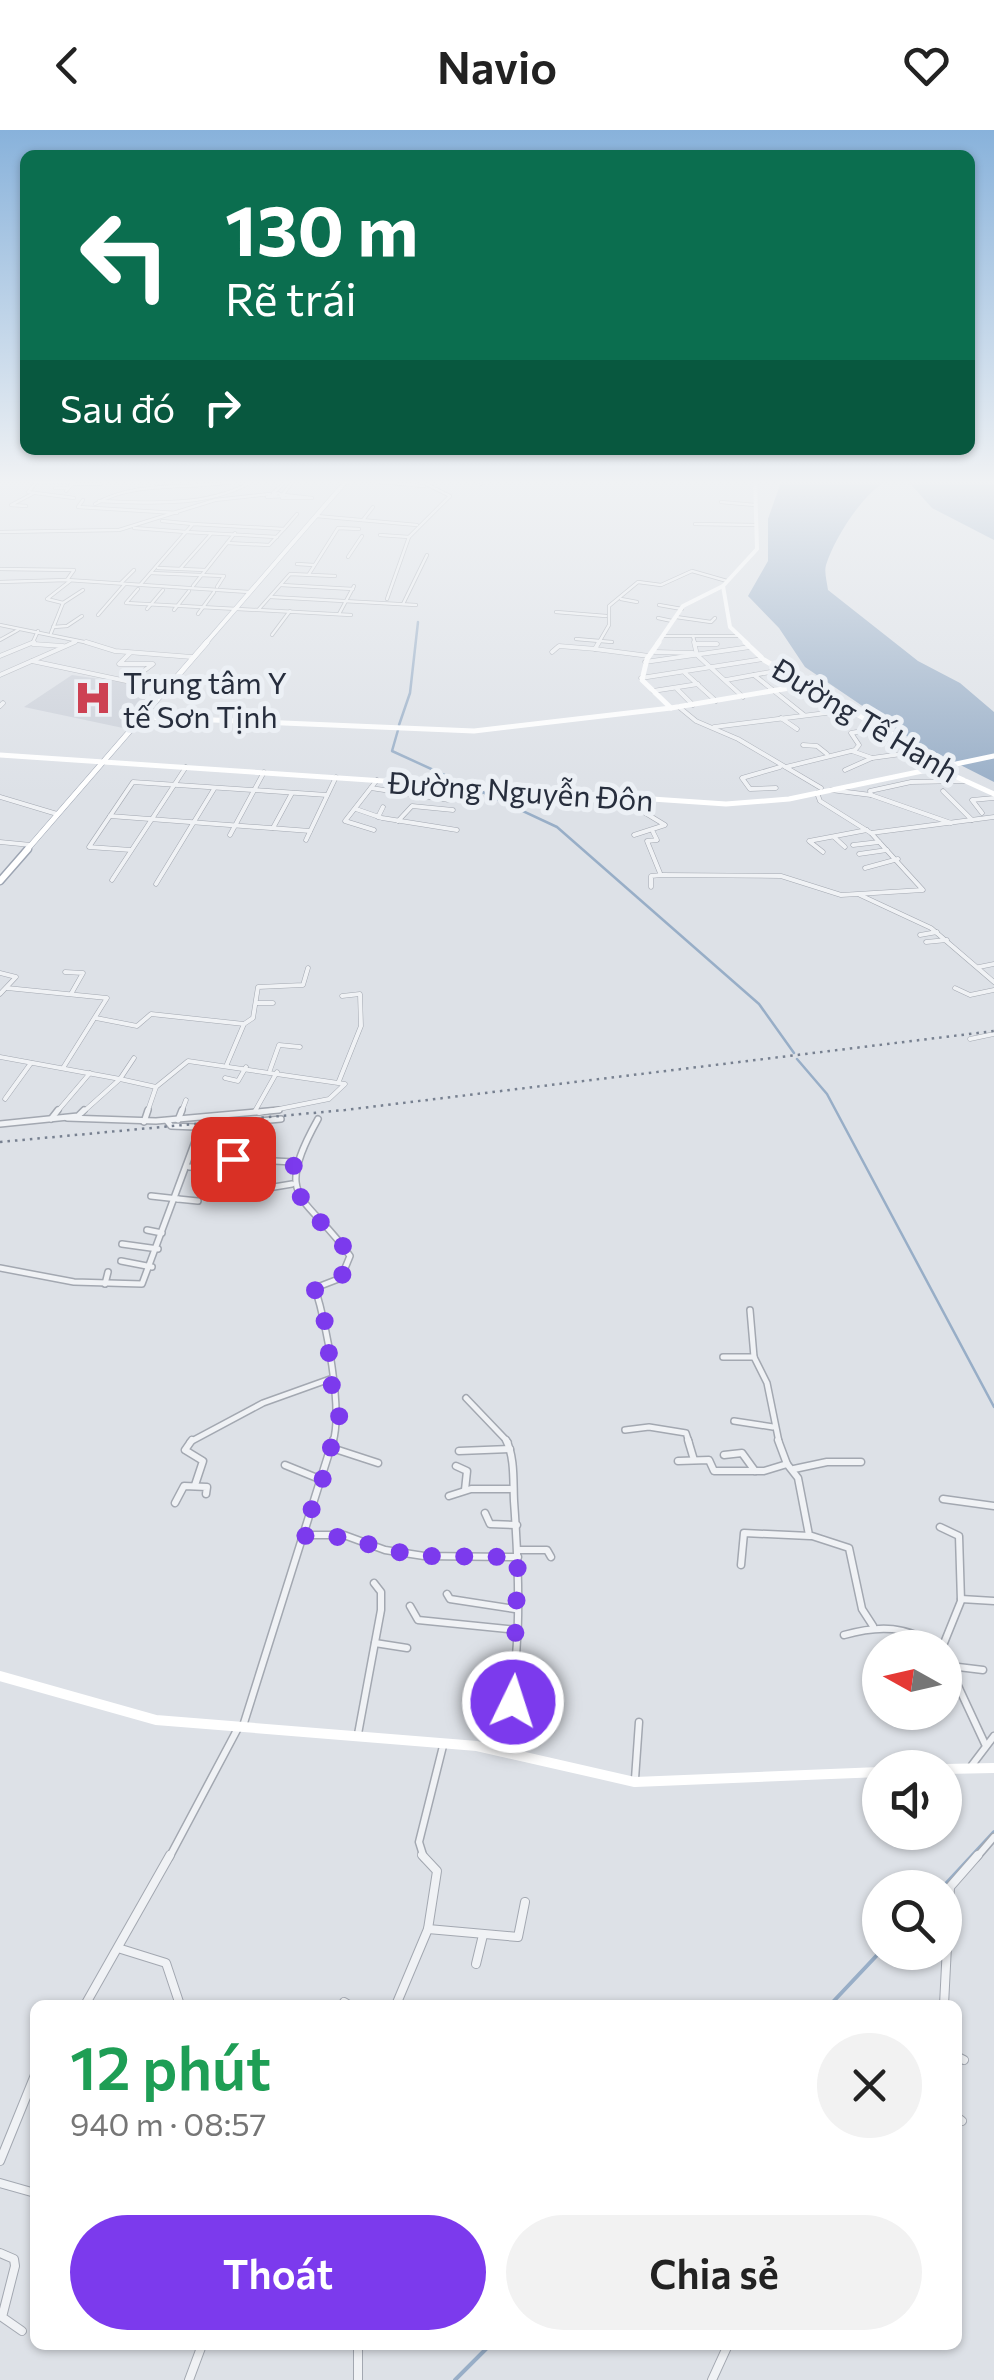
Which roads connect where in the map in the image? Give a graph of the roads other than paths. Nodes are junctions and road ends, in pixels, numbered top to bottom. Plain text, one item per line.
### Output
1 (64, 584) edge
2 (122, 584) edge
3 (127, 584) edge
4 (141, 584) edge
5 (256, 584) edge
6 (392, 584) edge
7 (412, 584) edge
8 (636, 584) edge
9 (725, 584) joint
10 (281, 585) joint
11 (139, 587) junction
12 (164, 590) dead end
13 (189, 591) dead end
14 (83, 592) dead end
15 (214, 592) dead end
16 (249, 592) junction
17 (271, 597) junction
18 (621, 598) junction
19 (387, 599) dead end
20 (346, 601) junction
21 (637, 602) dead end
22 (64, 603) junction
23 (152, 604) junction
24 (402, 604) junction
25 (416, 605) dead end
26 (659, 605) dead end
27 (203, 606) junction
28 (176, 608) junction
29 (235, 608) junction
30 (147, 609) dead end
31 (682, 609) junction
32 (260, 610) junction
33 (290, 611) junction
34 (556, 612) dead end
35 (198, 614) dead end
36 (339, 614) junction
37 (98, 615) dead end
38 (351, 615) dead end
39 (82, 616) dead end
40 (606, 616) junction
41 (658, 618) dead end
42 (715, 618) dead end
43 (674, 619) junction
44 (0, 625) edge
45 (53, 627) junction
46 (21, 628) junction
47 (38, 631) junction
48 (51, 633) junction
49 (272, 636) dead end
50 (663, 636) junction
51 (694, 636) junction
52 (737, 636) junction
53 (576, 639) dead end
54 (0, 640) edge
55 (77, 641) junction
56 (598, 641) junction
57 (612, 642) dead end
58 (33, 644) junction
59 (694, 644) junction
60 (718, 644) dead end
61 (63, 646) junction
62 (750, 647) junction
63 (596, 649) junction
64 (130, 652) junction
65 (552, 652) dead end
66 (652, 654) junction
67 (696, 654) junction
68 (0, 656) edge
69 (192, 657) junction
70 (761, 659) junction
71 (32, 661) junction
72 (645, 662) junction
73 (42, 666) junction
74 (713, 667) junction
75 (36, 670) dead end
76 (781, 670) junction
77 (2, 671) edge
78 (684, 672) junction
79 (754, 675) junction
80 (641, 678) junction
81 (726, 680) junction
82 (129, 682) junction
83 (698, 684) junction
84 (807, 686) junction
85 (676, 687) junction
86 (164, 689) junction
87 (653, 691) junction
88 (776, 691) junction
89 (744, 697) junction
90 (716, 701) junction
91 (693, 705) junction
92 (679, 707) junction
93 (670, 708) junction
94 (815, 708) dead end
95 (850, 710) junction
96 (821, 712) junction
97 (812, 714) junction
98 (804, 715) junction
99 (142, 717) junction
100 (781, 718) junction
101 (764, 721) junction
102 (819, 722) dead end
103 (769, 727) dead end
104 (714, 728) junction
105 (881, 728) junction
106 (798, 729) dead end
107 (803, 745) dead end
108 (852, 751) junction
109 (916, 752) junction
110 (0, 753) edge
111 (994, 754) edge
112 (828, 755) junction
113 (872, 758) junction
114 (105, 760) junction
115 (187, 766) junction
116 (784, 766) junction
117 (935, 766) junction
118 (846, 770) dead end
119 (265, 771) junction
120 (337, 776) junction
121 (378, 778) junction
122 (972, 782) junction
123 (174, 784) junction
124 (215, 787) junction
125 (371, 788) junction
126 (508, 788) junction
127 (776, 788) dead end
128 (824, 789) junction
129 (254, 790) junction
130 (943, 792) dead end
131 (292, 793) junction
132 (327, 795) junction
133 (871, 795) junction
134 (994, 796) edge
135 (619, 797) junction
136 (0, 798) edge
137 (449, 800) dead end
138 (383, 808) dead end
139 (356, 809) junction
140 (453, 810) dead end
141 (57, 814) junction
142 (982, 814) dead end
143 (110, 816) junction
144 (378, 817) junction
145 (994, 817) edge
146 (151, 819) junction
147 (972, 820) junction
148 (398, 821) junction
149 (194, 822) junction
150 (951, 823) junction
151 (427, 825) junction
152 (235, 826) junction
153 (273, 828) junction
154 (374, 830) dead end
155 (457, 830) dead end
156 (310, 831) junction
157 (652, 831) junction
158 (869, 832) junction
159 (230, 834) dead end
160 (424, 834) dead end
161 (634, 834) dead end
162 (834, 837) junction
163 (306, 840) dead end
164 (0, 842) edge
165 (879, 842) junction
166 (31, 845) junction
167 (853, 845) dead end
168 (845, 847) dead end
169 (132, 850) junction
170 (887, 850) junction
171 (823, 852) dead end
172 (858, 854) dead end
173 (898, 859) junction
174 (865, 868) dead end
175 (662, 875) junction
176 (112, 880) dead end
177 (0, 881) edge
178 (156, 884) dead end
179 (651, 887) dead end
180 (860, 894) junction
181 (868, 900) junction
182 (859, 904) dead end
183 (937, 932) junction
184 (920, 935) dead end
185 (947, 940) junction
186 (926, 942) dead end
187 (994, 964) edge
188 (979, 967) junction
189 (308, 968) dead end
190 (0, 972) edge
191 (65, 972) dead end
192 (994, 982) edge
193 (7, 988) junction
194 (955, 988) dead end
195 (994, 990) edge
196 (0, 994) edge
197 (71, 994) junction
198 (342, 996) dead end
199 (256, 1003) junction
200 (273, 1004) dead end
201 (96, 1018) junction
202 (244, 1024) junction
203 (994, 1034) edge
204 (970, 1039) dead end
205 (300, 1047) dead end
206 (0, 1056) edge
207 (134, 1058) dead end
208 (31, 1062) junction
209 (227, 1064) junction
210 (246, 1067) junction
211 (62, 1068) junction
212 (274, 1071) junction
213 (90, 1073) junction
214 (225, 1078) dead end
215 (120, 1079) junction
216 (339, 1080) junction
217 (156, 1087) junction
218 (5, 1099) dead end
219 (186, 1100) dead end
220 (240, 1103) dead end
221 (255, 1111) junction
222 (243, 1112) junction
223 (51, 1118) junction
224 (67, 1118) junction
225 (281, 1119) dead end
226 (318, 1119) dead end
227 (167, 1120) junction
228 (178, 1120) junction
229 (144, 1122) junction
230 (0, 1124) edge
231 (195, 1127) junction
232 (294, 1162) junction
233 (189, 1167) junction
234 (294, 1184) junction
235 (256, 1190) dead end
236 (151, 1196) dead end
237 (178, 1199) junction
238 (198, 1201) dead end
239 (147, 1230) dead end
240 (162, 1233) junction
241 (122, 1244) dead end
242 (158, 1250) junction
243 (121, 1261) dead end
244 (152, 1267) junction
245 (0, 1268) edge
246 (108, 1272) dead end
247 (105, 1284) junction
248 (750, 1310) dead end
249 (723, 1357) dead end
250 (754, 1357) junction
251 (330, 1379) junction
252 (466, 1398) dead end
253 (734, 1421) dead end
254 (774, 1426) junction
255 (625, 1430) dead end
256 (332, 1448) junction
257 (459, 1450) dead end
258 (510, 1450) junction
259 (724, 1455) dead end
260 (694, 1460) junction
261 (678, 1461) dead end
262 (860, 1462) dead end
263 (378, 1463) dead end
264 (286, 1465) dead end
265 (456, 1466) dead end
266 (790, 1467) junction
267 (755, 1471) junction
268 (322, 1480) junction
269 (195, 1484) junction
270 (511, 1489) junction
271 (466, 1490) junction
272 (206, 1494) dead end
273 (450, 1496) dead end
274 (944, 1499) dead end
275 (175, 1503) dead end
276 (994, 1506) edge
277 (485, 1513) dead end
278 (517, 1526) junction
279 (940, 1527) dead end
280 (301, 1535) junction
281 (810, 1536) junction
282 (518, 1554) junction
283 (550, 1556) dead end
284 (741, 1565) dead end
285 (374, 1583) dead end
286 (447, 1594) dead end
287 (962, 1599) junction
288 (994, 1600) edge
289 (410, 1606) dead end
290 (515, 1609) junction
291 (873, 1626) junction
292 (517, 1630) junction
293 (906, 1630) edge
294 (948, 1630) edge
295 (844, 1635) dead end
296 (375, 1643) junction
297 (406, 1648) dead end
298 (962, 1665) edge
299 (983, 1670) dead end
300 (0, 1676) edge
301 (962, 1693) edge
302 (639, 1722) dead end
303 (239, 1729) junction
304 (994, 1736) edge
305 (358, 1737) junction
306 (444, 1743) junction
307 (985, 1744) junction
308 (499, 1750) junction
309 (962, 1768) edge
310 (970, 1768) junction
311 (994, 1768) edge
312 (862, 1773) edge
313 (635, 1782) junction
314 (994, 1837) edge
315 (525, 1902) dead end
316 (428, 1929) junction
317 (483, 1935) junction
318 (120, 1949) junction
319 (476, 1964) dead end
320 (87, 2000) edge
321 (178, 2000) edge
322 (398, 2000) edge
323 (944, 2000) edge
324 (30, 2087) edge
325 (0, 2161) edge
326 (0, 2183) edge
327 (30, 2192) edge
328 (0, 2253) edge
329 (22, 2331) dead end
330 (200, 2350) edge
331 (358, 2350) edge
332 (726, 2350) edge
333 (189, 2380) edge
334 (358, 2380) edge
335 (712, 2380) edge

1 - 22 street
2 - 37 street
3 - 11 street
4 - 11 street
5 - 16 street
6 - 19 street
7 - 24 street
8 - 18 street
9 - 31 street
9 - 52 street, Đường Tế Hanh
10 - 17 street
10 - 20 street
11 - 16 street
11 - 23 street
12 - 23 street
13 - 28 street
14 - 22 street
15 - 27 street
16 - 29 street
17 - 20 street
17 - 32 street
18 - 21 street
18 - 40 street
20 - 24 street
20 - 36 street
22 - 45 street
23 - 28 street
23 - 30 street
24 - 25 street
26 - 31 street
27 - 28 street
27 - 29 street
27 - 35 street
29 - 32 street
29 - 69 street
31 - 43 street
32 - 33 street
33 - 36 street
33 - 49 street
34 - 40 street
36 - 38 street
39 - 45 street
40 - 56 street
41 - 43 street
42 - 43 street
43 - 50 street
44 - 46 street
45 - 48 street
46 - 47 street
46 - 54 street
47 - 48 street
47 - 58 street
48 - 55 street
50 - 51 street
50 - 66 street
51 - 52 street
51 - 59 street
52 - 62 street, Đường Tế Hanh
53 - 56 street
55 - 61 street
55 - 64 street
56 - 57 street
56 - 63 street
58 - 61 street
58 - 68 street
59 - 60 street
59 - 67 street
61 - 71 street
62 - 67 street
62 - 70 street, Đường Tế Hanh
63 - 65 street
63 - 66 street
64 - 69 street
64 - 82 street
66 - 67 street
66 - 72 street
67 - 72 street
67 - 74 street
69 - 86 street
70 - 74 street
70 - 76 street, Đường Tế Hanh
71 - 73 street
71 - 77 street
72 - 80 street
73 - 75 street
73 - 82 street
74 - 78 street
74 - 81 street
76 - 79 street
76 - 84 street, Đường Tế Hanh
78 - 80 street
78 - 83 street
79 - 81 street
79 - 88 street
80 - 87 street
81 - 89 street
82 - 86 street
83 - 85 street
83 - 90 street
84 - 88 street
84 - 95 street, Đường Tế Hanh
85 - 87 street
85 - 91 street
86 - 99 street
87 - 93 street
88 - 89 street
88 - 98 street
89 - 90 street
90 - 91 street
91 - 92 street
92 - 93 street
92 - 104 street
93 - 99 street
94 - 96 street
95 - 96 street
95 - 105 street, Đường Tế Hanh
96 - 97 street
97 - 98 street
97 - 102 street
98 - 100 street
99 - 114 street
100 - 101 street
100 - 106 street
101 - 103 street
101 - 104 street
104 - 116 street
105 - 108 street
105 - 109 street, Đường Tế Hanh
107 - 112 street
108 - 112 street
108 - 113 street
109 - 113 street
109 - 117 street, Đường Tế Hanh
110 - 114 street, Đường Nguyễn Đôn
111 - 117 street, Đường Nguyễn Đôn
112 - 116 street
113 - 118 street
114 - 115 street, Đường Nguyễn Đôn
114 - 141 street
115 - 119 street, Đường Nguyễn Đôn
115 - 123 street
116 - 127 street
116 - 128 street
117 - 122 street, Đường Tế Hanh
117 - 128 street, Đường Nguyễn Đôn
119 - 120 street, Đường Nguyễn Đôn
119 - 129 street
120 - 121 street, Đường Nguyễn Đôn
120 - 132 street
121 - 125 street
121 - 126 street, Đường Nguyễn Đôn
122 - 133 street
122 - 134 street, Đường Tế Hanh
123 - 124 street
123 - 143 street
123 - 146 street
124 - 129 street
124 - 149 street
125 - 137 street
125 - 139 street
126 - 128 street, Đường Nguyễn Đôn
126 - 135 street, Đường Nguyễn Đôn
128 - 133 street
128 - 135 street, Đường Nguyễn Đôn
128 - 158 street
129 - 131 street
129 - 152 street
130 - 147 street
131 - 132 street
131 - 153 street
132 - 156 street
133 - 150 street
134 - 142 street
135 - 157 street
136 - 141 street
138 - 144 street
139 - 144 street
139 - 154 street
140 - 148 street
141 - 166 street
143 - 146 street
143 - 169 street
144 - 148 street
145 - 147 street
146 - 149 street
146 - 169 street
147 - 150 street
148 - 151 street
149 - 152 street
149 - 178 street
150 - 158 street
151 - 155 street
151 - 160 street
152 - 153 street
152 - 159 street
153 - 156 street
156 - 163 street
157 - 161 street
157 - 175 street
158 - 162 street
158 - 165 street
162 - 168 street
162 - 171 street
164 - 166 street
165 - 167 street
165 - 170 street
166 - 177 street
169 - 176 street
170 - 172 street
170 - 173 street
173 - 174 street
173 - 180 street
175 - 179 street
175 - 180 street
180 - 181 street
181 - 182 street
181 - 183 street
183 - 184 street
183 - 185 street
185 - 186 street
185 - 188 street
187 - 188 street
188 - 192 street
189 - 199 street
190 - 193 street
191 - 197 street
193 - 196 street
193 - 197 street
194 - 195 street
197 - 201 street
198 - 216 street
199 - 200 street
199 - 202 street
201 - 202 street
201 - 211 street
202 - 209 street
203 - 204 street
205 - 212 street
206 - 208 street
207 - 215 street
208 - 211 street
208 - 218 street
209 - 210 street
209 - 217 street
210 - 212 street
210 - 214 street
211 - 213 street
212 - 216 street
212 - 221 street
213 - 215 street
213 - 223 street
215 - 217 street
215 - 224 street
216 - 221 street
217 - 229 street
219 - 228 street
220 - 222 street
221 - 222 street
222 - 228 street
223 - 224 street
223 - 230 street
224 - 229 street
225 - 231 street
226 - 232 street
227 - 228 street
227 - 229 street
227 - 231 street
231 - 233 street
232 - 233 street
232 - 234 street
233 - 237 street
234 - 235 street
234 - 251 street
236 - 237 street
237 - 238 street
237 - 240 street
239 - 240 street
240 - 242 street
241 - 242 street
242 - 244 street
243 - 244 street
244 - 247 street
245 - 247 street
246 - 247 street
248 - 250 street
249 - 250 street
250 - 254 street
251 - 256 street
251 - 269 street
252 - 258 street
253 - 254 street
254 - 266 street
255 - 260 street
256 - 263 street
256 - 268 street
257 - 258 street
258 - 270 street
259 - 267 street
260 - 261 street
260 - 267 street
262 - 266 street
264 - 268 street
265 - 271 street
266 - 267 street
266 - 281 street
268 - 280 street
269 - 272 street
269 - 275 street
270 - 271 street
270 - 278 street
271 - 273 street
274 - 276 street
277 - 278 street
278 - 282 street
279 - 287 street
280 - 282 street
280 - 303 street
281 - 284 street
281 - 291 street
282 - 283 street
282 - 290 street
285 - 296 street
286 - 290 street
287 - 288 street
287 - 294 street
289 - 292 street
290 - 292 street
291 - 293 street
291 - 295 street
292 - 308 street
296 - 297 street
296 - 305 street
298 - 299 street
300 - 303 street
301 - 307 street
302 - 313 street
303 - 305 street
303 - 318 street
304 - 307 street
305 - 306 street
306 - 308 street
306 - 316 street
307 - 310 street
308 - 313 street
309 - 310 street
310 - 311 street
312 - 313 street
314 - 323 street
315 - 317 street
316 - 317 street
316 - 322 street
317 - 319 street
318 - 320 street
318 - 321 street
324 - 325 street
326 - 327 street
328 - 329 street
330 - 333 street
331 - 334 street
332 - 335 street

